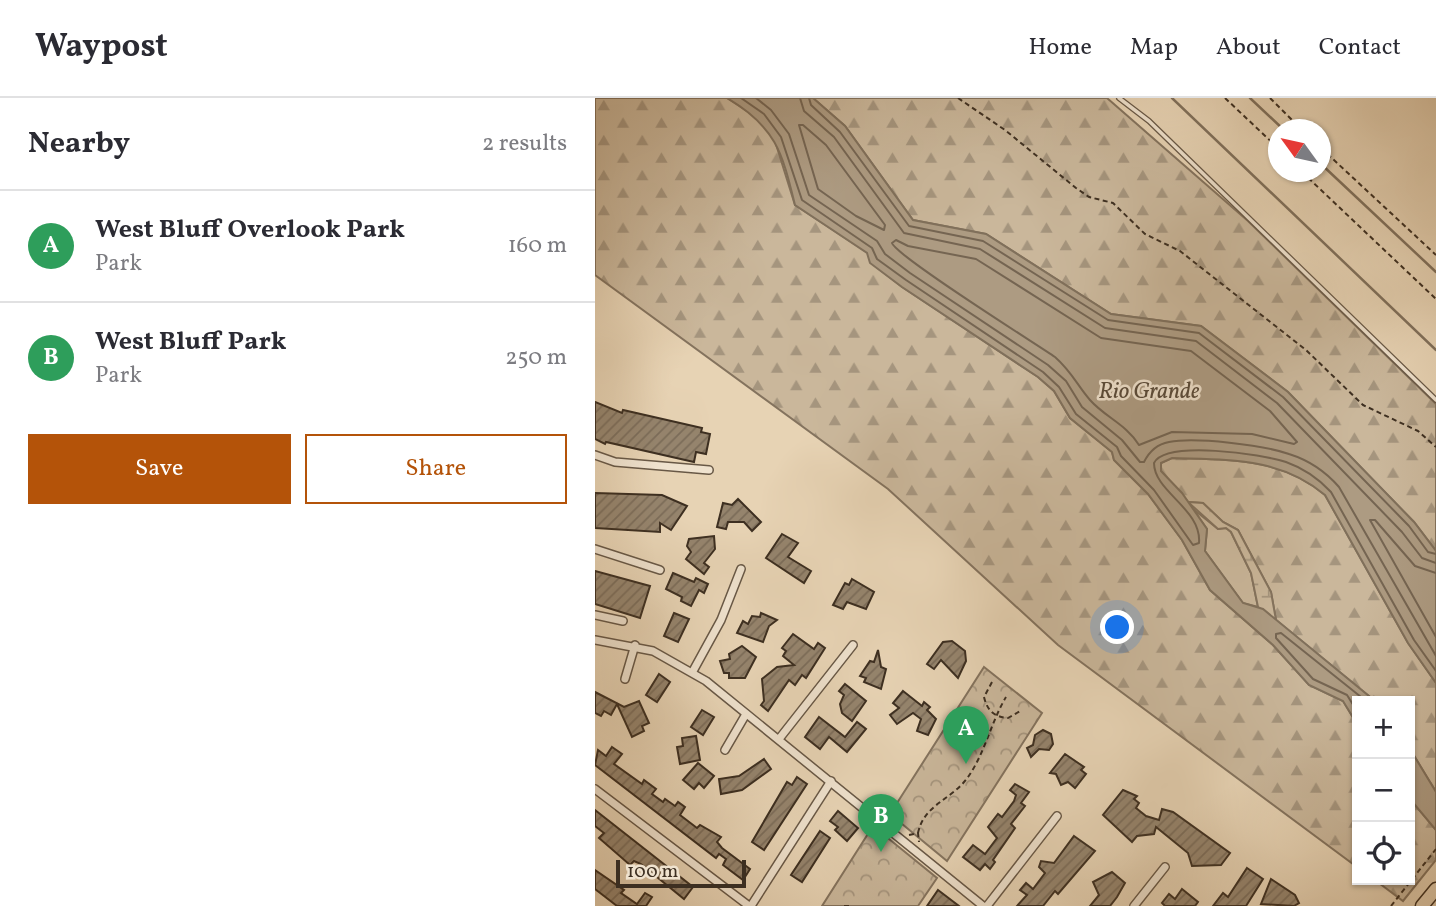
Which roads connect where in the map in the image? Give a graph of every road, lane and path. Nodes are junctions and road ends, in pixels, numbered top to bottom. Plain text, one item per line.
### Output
1 (958, 98) edge
2 (1119, 98) edge
3 (1225, 98) edge
4 (1270, 98) edge
5 (1291, 119) edge
6 (1268, 139) edge
7 (1331, 157) edge
8 (1313, 182) edge
9 (1436, 255) edge
10 (1436, 299) edge
11 (1436, 400) edge
12 (1436, 447) edge
13 (595, 455) edge
14 (709, 470) dead end
15 (595, 549) edge
16 (741, 569) dead end
17 (660, 570) dead end
18 (595, 615) edge
19 (623, 621) dead end
20 (595, 640) edge
21 (635, 645) junction
22 (853, 645) dead end
23 (692, 671) junction
24 (625, 679) dead end
25 (992, 682) dead end
26 (1006, 697) dead end
27 (1022, 710) dead end
28 (747, 714) junction
29 (997, 716) junction
30 (779, 739) junction
31 (725, 750) dead end
32 (831, 781) junction
33 (595, 789) edge
34 (1057, 816) dead end
35 (918, 833) junction
36 (909, 835) dead end
37 (919, 842) dead end
38 (1436, 849) edge
39 (1165, 867) dead end
40 (1436, 889) edge
41 (750, 906) edge
42 (844, 906) edge
43 (850, 906) edge
44 (985, 906) edge
45 (1134, 906) edge
46 (1391, 906) edge
47 (1422, 906) edge

1 - 12 path
2 - 11 lane
3 - 6 path
4 - 5 path
7 - 9 path
8 - 10 path
13 - 14 street
15 - 17 street
16 - 23 street
18 - 19 street
20 - 21 street
21 - 23 street
21 - 24 street
22 - 30 street
23 - 28 street
25 - 29 path
26 - 29 path
27 - 29 path
28 - 30 street
28 - 31 street
29 - 35 path
30 - 32 street
32 - 41 street
32 - 44 street
33 - 41 street
34 - 44 street
35 - 36 path
35 - 37 path
38 - 46 path
39 - 45 street
40 - 47 highway
42 - 43 path

